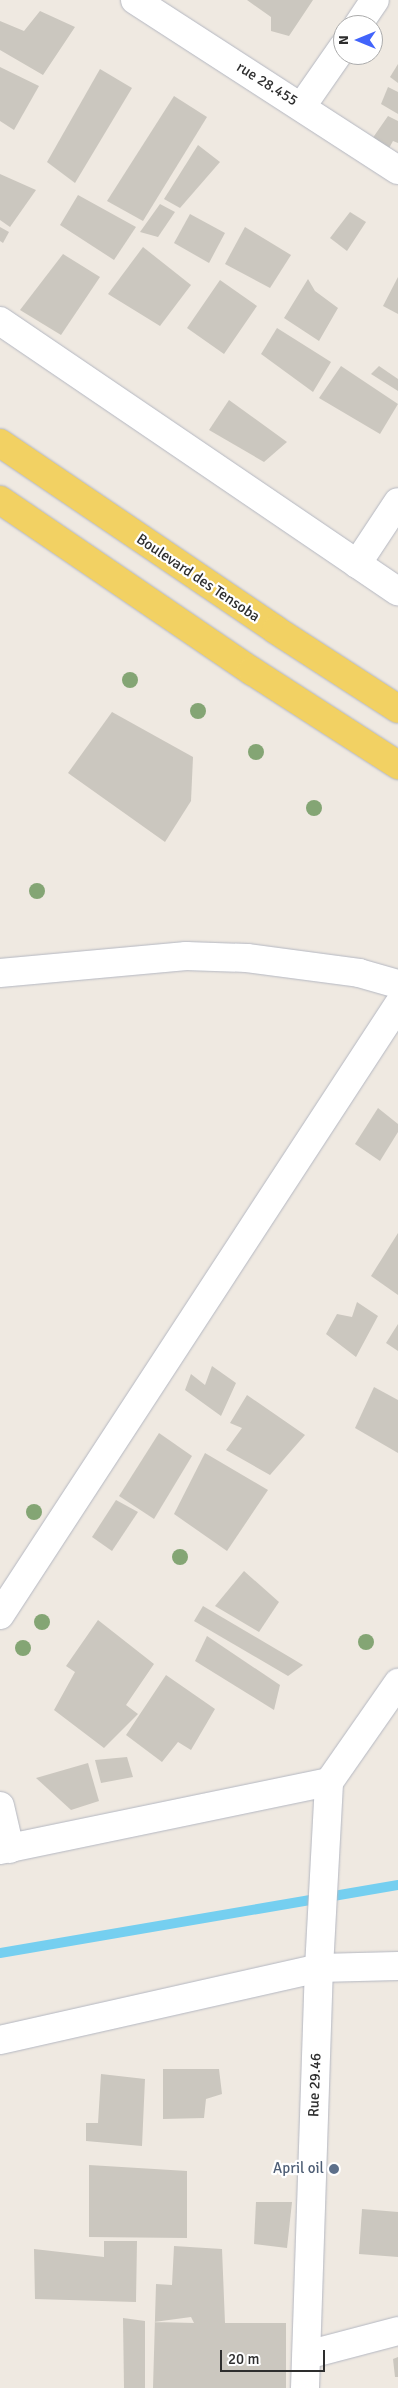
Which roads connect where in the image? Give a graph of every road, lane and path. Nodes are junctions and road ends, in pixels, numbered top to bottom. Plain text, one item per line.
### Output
1 (135, 0) edge
2 (374, 0) edge
3 (364, 15) edge
4 (333, 61) edge
5 (302, 106) junction
6 (398, 170) edge
7 (0, 321) edge
8 (0, 443) edge
9 (0, 500) edge
10 (398, 502) edge
11 (357, 564) junction
12 (398, 592) edge
13 (398, 709) edge
14 (398, 765) edge
15 (0, 973) edge
16 (398, 984) edge
17 (398, 1004) edge
18 (0, 1615) edge
19 (398, 1683) edge
20 (329, 1782) junction
21 (0, 1806) edge
22 (5, 1849) edge
23 (398, 1966) edge
24 (319, 1968) junction
25 (0, 2040) edge
26 (398, 2331) edge
27 (306, 2355) junction
28 (305, 2388) edge

1 - 5 street, rue 28.455
2 - 3 street
4 - 5 street
5 - 6 street, rue 28.455
7 - 11 street
8 - 13 main road, Boulevard des Tensoba
9 - 14 main road
10 - 11 street
11 - 12 street
15 - 16 street
17 - 18 street
19 - 20 street
20 - 22 street
20 - 24 street, Rue 29.46
21 - 22 street
23 - 24 street
24 - 25 street
24 - 27 street, Rue 29.46
26 - 27 street
27 - 28 street, Rue 29.46

